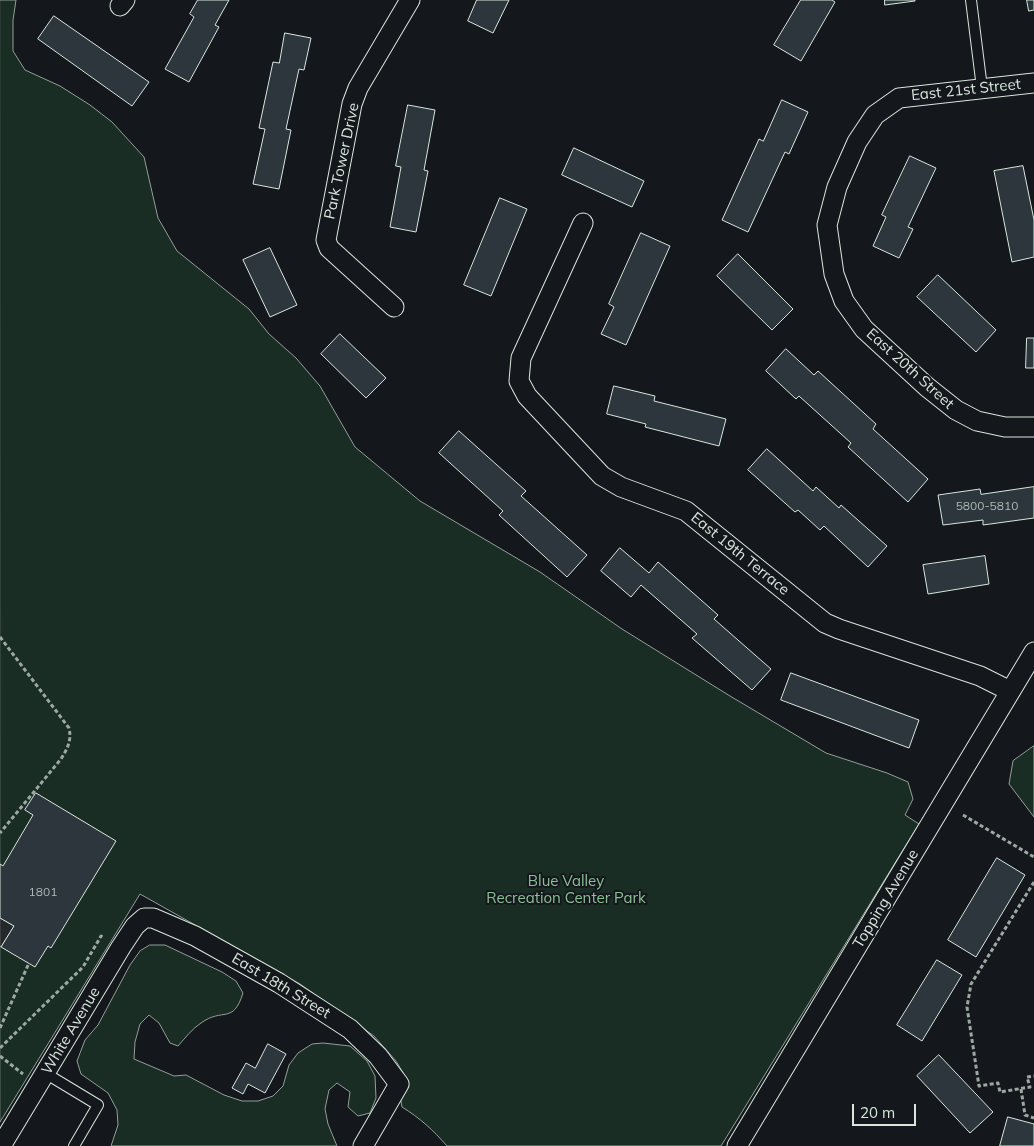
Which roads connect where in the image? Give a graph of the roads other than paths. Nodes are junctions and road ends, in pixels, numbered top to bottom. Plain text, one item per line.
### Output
1 (410, 0) edge
2 (972, 0) edge
3 (1034, 83) edge
4 (982, 88) junction
5 (857, 142) joint
6 (583, 223) dead end
7 (394, 307) dead end
8 (1034, 427) edge
9 (1034, 652) edge
10 (1010, 691) junction
11 (144, 918) joint
12 (42, 1079) junction
13 (1, 1146) edge
14 (74, 1146) edge
15 (363, 1146) edge
16 (737, 1146) edge

1 - 7 street, Park Tower Drive
2 - 4 lane
3 - 4 street, East 21st Street
4 - 5 street, East 21st Street
5 - 8 street, East 20th Street
6 - 10 street, East 19th Terrace
9 - 10 street, Topping Avenue
10 - 16 street, Topping Avenue
11 - 12 street, White Avenue
11 - 15 street, East 18th Street
12 - 13 street, White Avenue
12 - 14 lane

